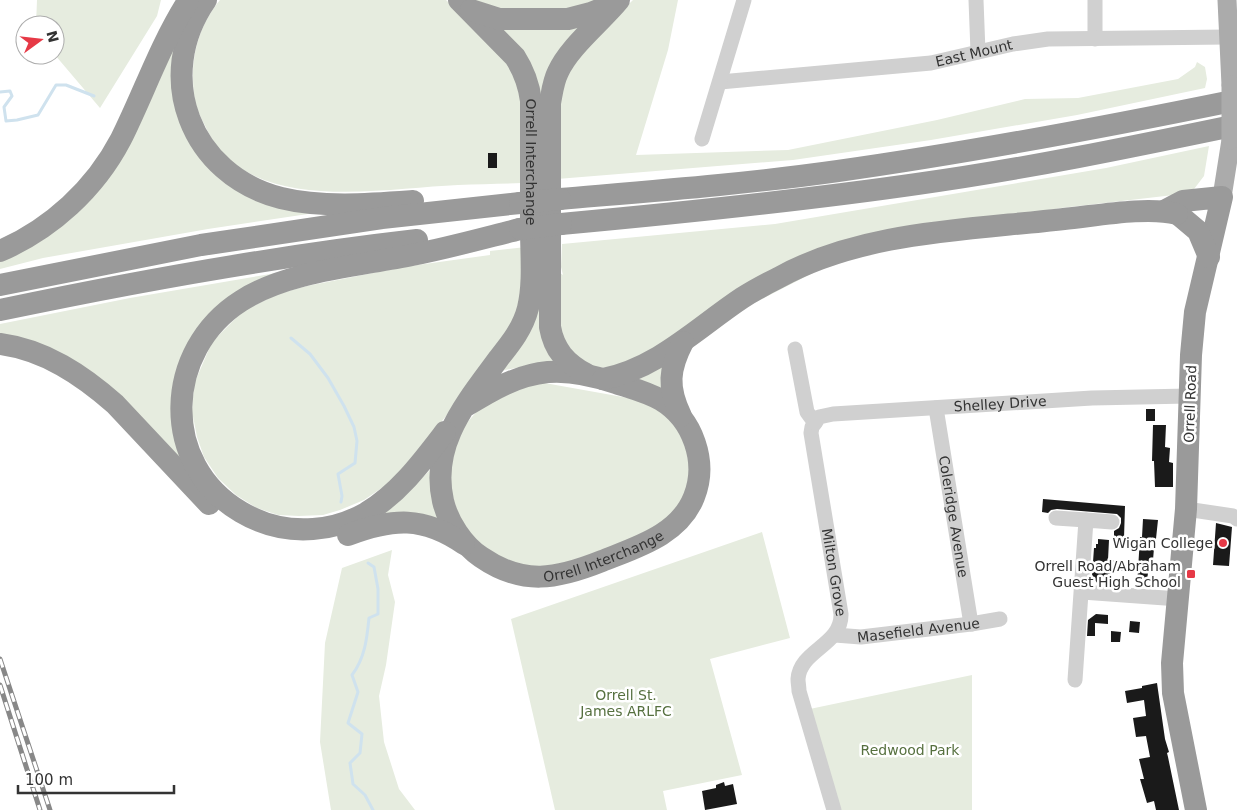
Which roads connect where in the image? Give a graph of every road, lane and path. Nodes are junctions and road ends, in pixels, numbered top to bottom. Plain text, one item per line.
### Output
1 (189, 0) edge
2 (206, 0) edge
3 (744, 0) edge
4 (976, 0) edge
5 (1095, 0) edge
6 (1227, 0) edge
7 (619, 1) edge
8 (464, 5) edge
9 (1228, 38) junction
10 (1095, 40) junction
11 (978, 52) junction
12 (720, 82) junction
13 (1234, 93) edge
14 (1234, 133) edge
15 (702, 139) dead end
16 (520, 203) junction
17 (1221, 205) junction
18 (1171, 213) junction
19 (520, 229) junction
20 (0, 251) edge
21 (1209, 257) junction
22 (0, 285) edge
23 (0, 310) edge
24 (684, 342) junction
25 (0, 344) edge
26 (796, 349) dead end
27 (596, 377) junction
28 (1189, 396) junction
29 (936, 408) junction
30 (462, 411) junction
31 (681, 416) junction
32 (815, 422) junction
33 (1186, 509) junction
34 (1056, 518) dead end
35 (1237, 519) edge
36 (1086, 520) junction
37 (1112, 522) dead end
38 (467, 546) junction
39 (1082, 592) junction
40 (1178, 599) junction
41 (1000, 619) dead end
42 (971, 624) junction
43 (835, 635) junction
44 (1075, 680) dead end
45 (834, 810) edge
46 (1196, 810) edge

1 - 20 highway
2 - 16 highway
3 - 12 street
4 - 11 street
5 - 10 street
6 - 9 main road, Orrell Road
7 - 8 highway, Orrell Interchange
7 - 27 highway, Orrell Interchange
8 - 30 highway, Orrell Interchange
9 - 10 street, East Mount
9 - 13 main road, Orrell Road
10 - 11 street, East Mount
11 - 12 street, East Mount
12 - 15 street
13 - 14 main road, Orrell Road, bridge
13 - 16 highway, bridge
14 - 17 main road, Orrell Road
14 - 19 highway, bridge
16 - 22 highway
17 - 18 highway
17 - 21 highway, Orrell Road
18 - 21 highway
18 - 24 highway
19 - 23 highway
19 - 30 highway
21 - 28 highway, Orrell Road
24 - 27 highway
24 - 31 highway
25 - 38 highway
26 - 32 street, Milton Grove
27 - 30 highway, Orrell Interchange
27 - 31 highway, Orrell Interchange
28 - 29 street, Shelley Drive
28 - 33 highway, Orrell Road
29 - 32 street, Shelley Drive
29 - 42 street, Coleridge Avenue
30 - 38 highway, Orrell Interchange
31 - 38 highway, Orrell Interchange
32 - 43 street, Milton Grove
33 - 35 street
33 - 40 highway, Orrell Road
34 - 36 street
36 - 37 street
36 - 39 street
39 - 40 street
39 - 44 street
40 - 46 highway, Orrell Road
41 - 42 street, Masefield Avenue
42 - 43 street, Masefield Avenue
43 - 45 street, Milton Grove

